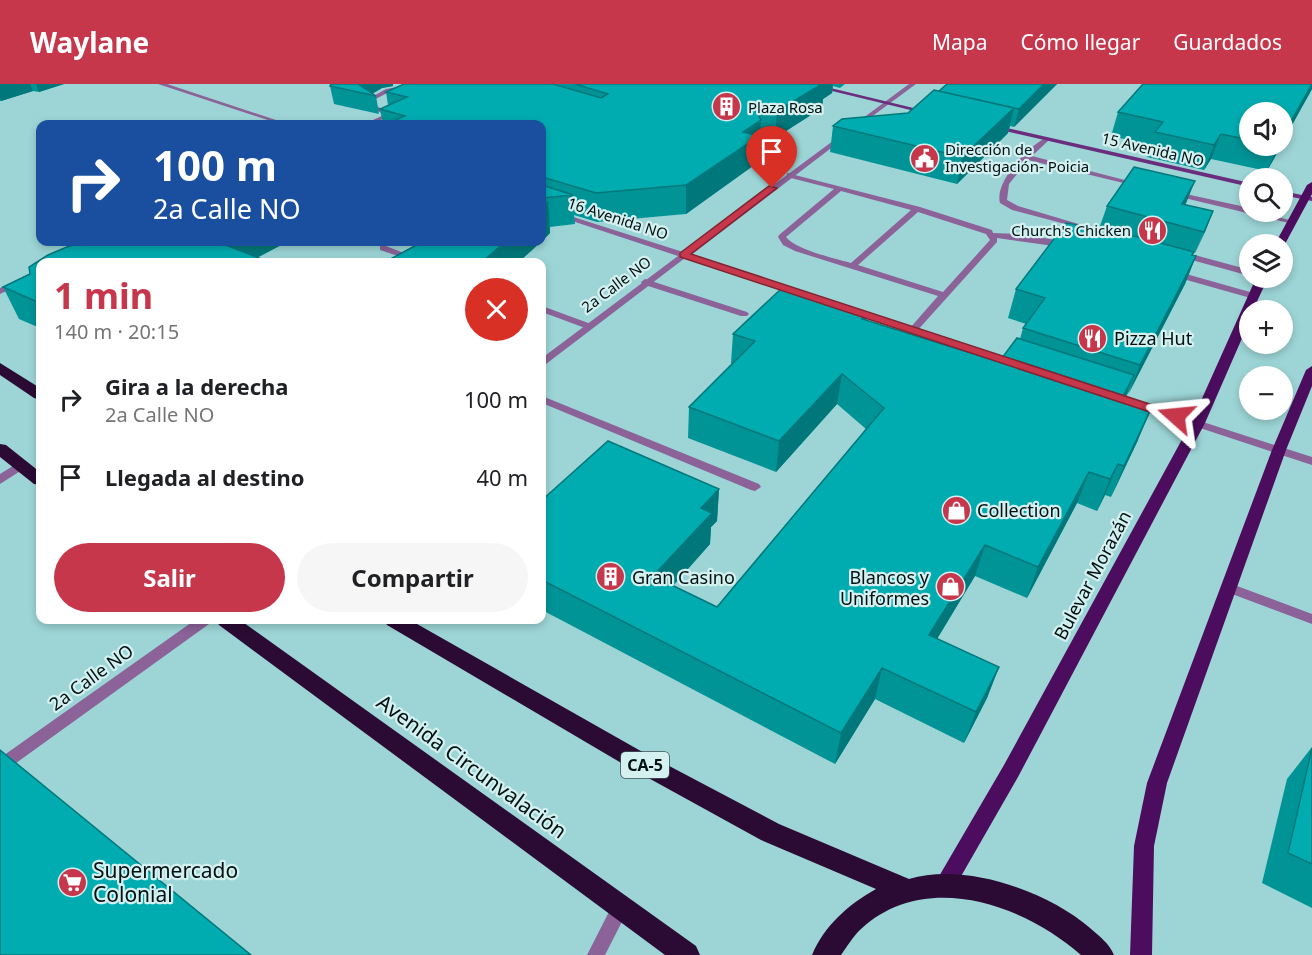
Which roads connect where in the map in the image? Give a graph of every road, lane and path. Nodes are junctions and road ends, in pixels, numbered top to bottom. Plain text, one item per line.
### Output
1 (161, 84) edge
2 (806, 84) edge
3 (913, 84) edge
4 (421, 86) edge
5 (887, 103) junction
6 (398, 111) edge
7 (933, 113) edge
8 (388, 115) junction
9 (273, 120) edge
10 (376, 120) edge
11 (990, 126) edge
12 (1047, 139) junction
13 (1026, 157) junction
14 (790, 175) junction
15 (1239, 183) edge
16 (1312, 185) edge
17 (840, 188) junction
18 (1153, 188) edge
19 (1165, 190) edge
20 (1293, 195) edge
21 (1309, 199) edge
22 (1239, 208) edge
23 (546, 209) edge
24 (917, 209) junction
25 (1293, 222) joint
26 (1093, 230) edge
27 (1286, 234) edge
28 (993, 235) junction
29 (1077, 247) edge
30 (383, 248) dead end
31 (1171, 251) edge
32 (683, 255) junction
33 (412, 258) edge
34 (852, 266) junction
35 (1164, 270) edge
36 (1239, 270) edge
37 (36, 275) edge
38 (645, 282) junction
39 (1258, 288) edge
40 (0, 291) edge
41 (804, 294) edge
42 (944, 295) junction
43 (1254, 296) junction
44 (847, 309) edge
45 (546, 310) edge
46 (744, 314) dead end
47 (588, 326) junction
48 (913, 330) junction
49 (546, 359) edge
50 (1027, 367) edge
51 (0, 368) edge
52 (1312, 370) edge
53 (1095, 390) edge
54 (36, 392) edge
55 (546, 401) edge
56 (1198, 423) junction
57 (1, 450) edge
58 (1279, 450) junction
59 (1312, 461) edge
60 (21, 465) junction
61 (36, 477) edge
62 (0, 480) edge
63 (755, 487) dead end
64 (1229, 588) junction
65 (1312, 619) edge
66 (198, 624) edge
67 (232, 624) edge
68 (401, 624) edge
69 (0, 766) edge
70 (945, 885) junction
71 (906, 890) junction
72 (621, 906) junction
73 (596, 955) edge
74 (687, 955) edge
75 (825, 955) edge
76 (1101, 955) edge
77 (1142, 955) edge

1 - 9 street
2 - 5 street
3 - 5 street, 2a Calle NO
4 - 8 street
5 - 7 street
5 - 14 street, 2a Calle NO
6 - 8 street
8 - 10 street
11 - 12 street, 15 Avenida NO
12 - 13 street
12 - 15 street, 15 Avenida NO
13 - 18 street
13 - 26 street
14 - 17 street
14 - 32 street, 2a Calle NO
16 - 21 main road
17 - 24 street
17 - 34 street
19 - 22 street
20 - 21 street
21 - 25 main road
23 - 32 street, 16 Avenida NO
24 - 28 street
24 - 34 street
25 - 27 main road
28 - 29 street
28 - 42 street
30 - 33 street
31 - 36 street
32 - 38 street, 2a Calle NO
32 - 41 street, 16 Avenida NO
34 - 42 street
35 - 43 street
37 - 40 street
38 - 46 street
38 - 47 street, 2a Calle NO
39 - 43 main road, Bulevar Morazán
42 - 48 street
43 - 56 main road, Bulevar Morazán
44 - 48 street
45 - 47 street
47 - 49 street, 2a Calle NO
48 - 50 street
51 - 54 highway
52 - 58 main road
53 - 56 street
55 - 63 street
56 - 58 street
56 - 70 main road, Bulevar Morazán
57 - 60 highway
58 - 59 street
58 - 64 main road
60 - 61 highway
60 - 62 street
64 - 65 street
64 - 77 main road
66 - 69 street, 2a Calle NO
67 - 72 highway, Avenida Circunvalación
68 - 71 highway, CA-5
70 - 71 highway
70 - 76 highway
71 - 75 highway
72 - 73 street
72 - 74 highway, Avenida Circunvalación

